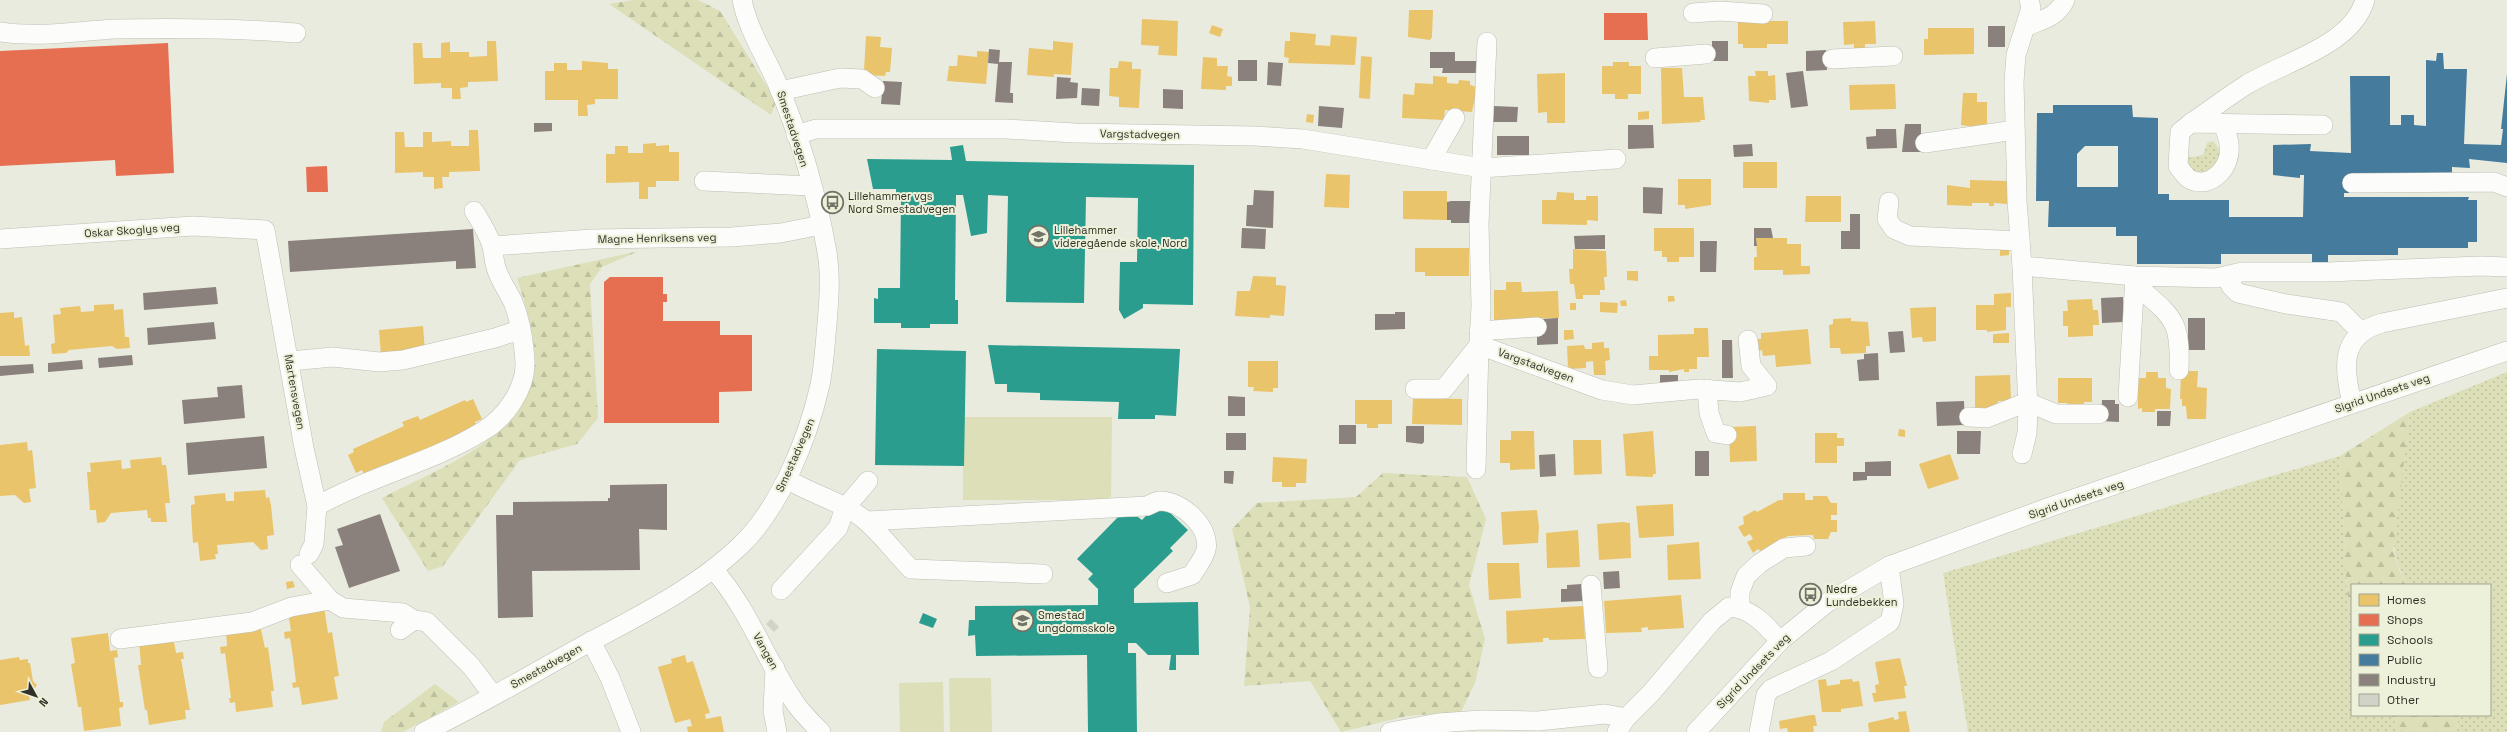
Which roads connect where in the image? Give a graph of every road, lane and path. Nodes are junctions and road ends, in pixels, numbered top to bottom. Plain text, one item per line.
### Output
1 (742, 0) edge
2 (2029, 0) edge
3 (2065, 0) edge
4 (2365, 0) edge
5 (1693, 13) dead end
6 (1763, 14) dead end
7 (2027, 26) junction
8 (0, 32) edge
9 (296, 33) dead end
10 (1487, 42) dead end
11 (1706, 54) dead end
12 (1893, 56) dead end
13 (1655, 58) dead end
14 (1832, 59) dead end
15 (875, 88) dead end
16 (780, 91) junction
17 (1455, 118) dead end
18 (2191, 124) junction
19 (2224, 124) junction
20 (2323, 125) dead end
21 (2015, 130) junction
22 (796, 135) junction
23 (1925, 143) dead end
24 (1616, 159) dead end
25 (1431, 160) junction
26 (1482, 168) junction
27 (704, 181) dead end
28 (2352, 182) dead end
29 (811, 186) junction
30 (2507, 187) edge
31 (1889, 202) dead end
32 (474, 211) dead end
33 (822, 225) junction
34 (265, 230) joint
35 (0, 239) edge
36 (2020, 241) junction
37 (492, 246) junction
38 (2022, 266) junction
39 (2507, 267) edge
40 (2226, 276) junction
41 (2135, 280) junction
42 (2507, 298) edge
43 (1537, 327) dead end
44 (519, 330) junction
45 (2361, 332) junction
46 (1479, 338) junction
47 (1748, 340) dead end
48 (2507, 351) edge
49 (290, 361) junction
50 (2179, 370) dead end
51 (1415, 389) dead end
52 (1708, 389) junction
53 (2128, 397) dead end
54 (2027, 402) junction
55 (2352, 403) junction
56 (2099, 414) dead end
57 (1969, 417) dead end
58 (1727, 435) dead end
59 (2022, 454) dead end
60 (1476, 469) dead end
61 (786, 478) junction
62 (868, 481) dead end
63 (317, 506) junction
64 (845, 508) junction
65 (867, 522) junction
66 (1806, 546) dead end
67 (1889, 566) junction
68 (713, 569) junction
69 (1043, 574) dead end
70 (1167, 583) dead end
71 (1591, 585) dead end
72 (781, 590) dead end
73 (330, 600) junction
74 (1740, 608) junction
75 (120, 639) dead end
76 (1780, 641) junction
77 (591, 642) junction
78 (775, 668) junction
79 (1598, 668) dead end
80 (493, 695) junction
81 (1621, 725) edge
82 (424, 732) edge
83 (632, 732) edge
84 (777, 732) edge
85 (820, 732) edge
86 (1390, 732) edge
87 (1696, 732) edge
88 (1759, 732) edge

1 - 16 street, Smestadvegen
2 - 7 street
3 - 7 street
4 - 18 street
5 - 6 street
7 - 21 street
8 - 9 street
10 - 26 street
11 - 13 street
12 - 14 street
15 - 16 street
16 - 22 street, Smestadvegen
17 - 25 street
18 - 19 street
18 - 19 street
19 - 20 street
21 - 23 street
21 - 36 street
22 - 25 street, Vargstadvegen
22 - 29 street, Smestadvegen
24 - 26 street, Vargstadvegen
25 - 26 street, Vargstadvegen
26 - 46 street
27 - 29 street
28 - 30 street
29 - 33 street, Smestadvegen
31 - 36 street
32 - 37 street
33 - 37 street, Magne Henriksens veg
33 - 61 street, Smestadvegen
34 - 35 street, Oskar Skoglys veg
34 - 49 street, Martensvegen
36 - 38 street
37 - 44 street
38 - 41 street
38 - 54 street
39 - 40 street
40 - 41 street
40 - 45 street
41 - 50 street
41 - 53 street
42 - 45 street
43 - 46 street
44 - 49 street
44 - 63 street
45 - 55 street
46 - 51 street
46 - 52 street, Vargstadvegen
46 - 60 street
47 - 52 street, Vargstadvegen
48 - 55 street, Sigrid Undsets veg
49 - 63 street, Martensvegen
52 - 58 street
54 - 56 street
54 - 57 street
54 - 59 street
55 - 67 street, Sigrid Undsets veg
61 - 64 street
61 - 68 street, Smestadvegen
62 - 64 street
63 - 73 street, Martensvegen
64 - 65 street
64 - 72 street
65 - 69 street
65 - 70 street
66 - 74 street
67 - 76 street, Sigrid Undsets veg
67 - 88 street
68 - 77 street, Smestadvegen
68 - 78 street, Vangen
71 - 79 street
73 - 75 street
73 - 80 street
74 - 76 street
74 - 81 street
76 - 87 street, Sigrid Undsets veg
77 - 80 street, Smestadvegen
77 - 83 street
78 - 84 street
78 - 85 street, Vangen
80 - 82 street, Smestadvegen
81 - 86 street

